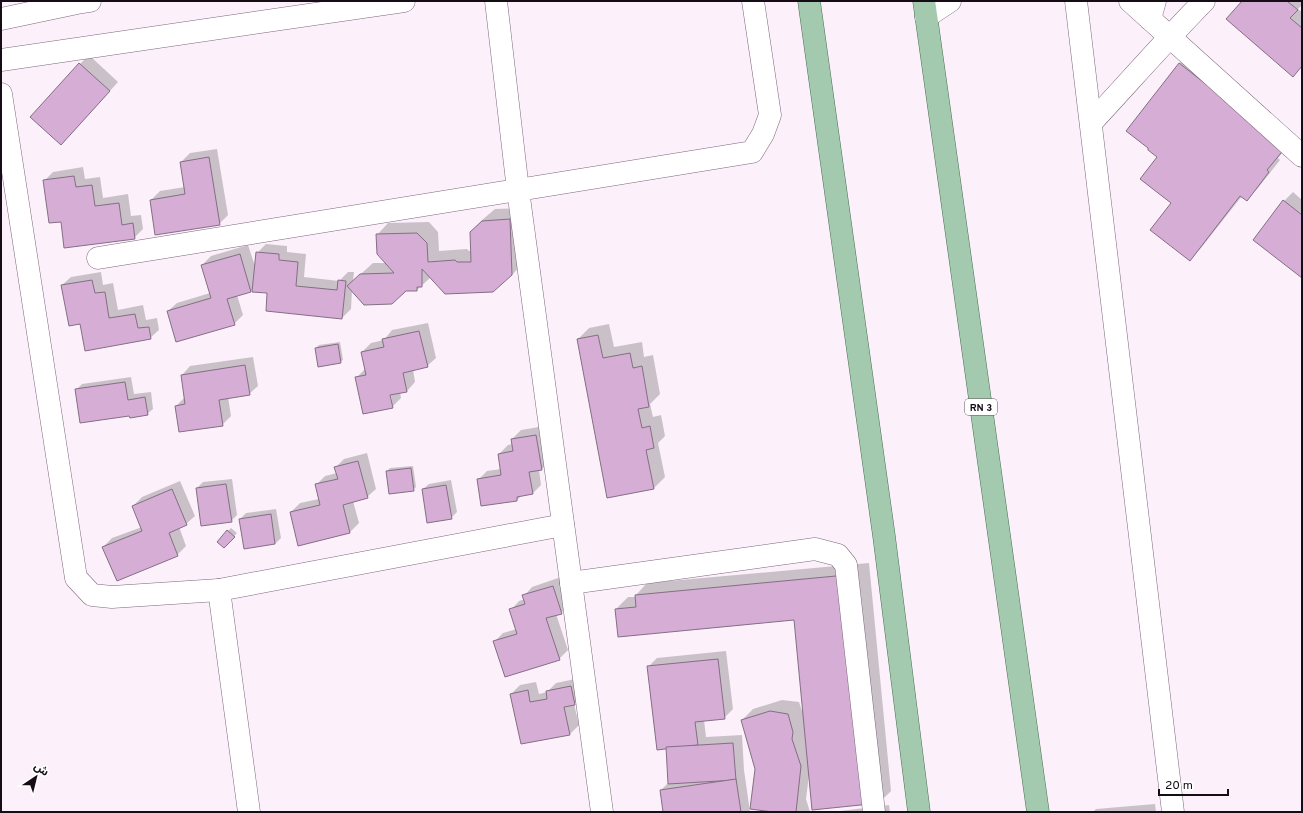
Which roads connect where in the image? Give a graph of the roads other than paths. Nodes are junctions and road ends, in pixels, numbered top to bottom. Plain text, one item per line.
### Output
1 (404, 1) edge
2 (496, 1) edge
3 (753, 1) edge
4 (809, 1) edge
5 (950, 1) edge
6 (1076, 1) edge
7 (1130, 1) edge
8 (1204, 1) edge
9 (82, 2) edge
10 (925, 9) edge
11 (1153, 10) edge
12 (1, 19) edge
13 (1169, 36) junction
14 (1, 60) edge
15 (1, 94) edge
16 (1091, 122) junction
17 (1302, 156) edge
18 (518, 190) junction
19 (98, 258) dead end
20 (563, 525) junction
21 (571, 583) junction
22 (219, 590) junction
23 (249, 812) edge
24 (602, 812) edge
25 (874, 812) edge
26 (919, 812) edge
27 (1038, 812) edge
28 (1173, 812) edge

1 - 14 street
2 - 18 street
3 - 18 street
4 - 26 main road
5 - 10 street
6 - 16 street
7 - 11 street
8 - 13 street
9 - 12 street
10 - 27 main road, RN 3
11 - 13 street
13 - 16 street
13 - 17 street
15 - 22 street
16 - 28 street
18 - 19 street
18 - 20 street
20 - 21 street
20 - 22 street
21 - 24 street
21 - 25 street
22 - 23 street

